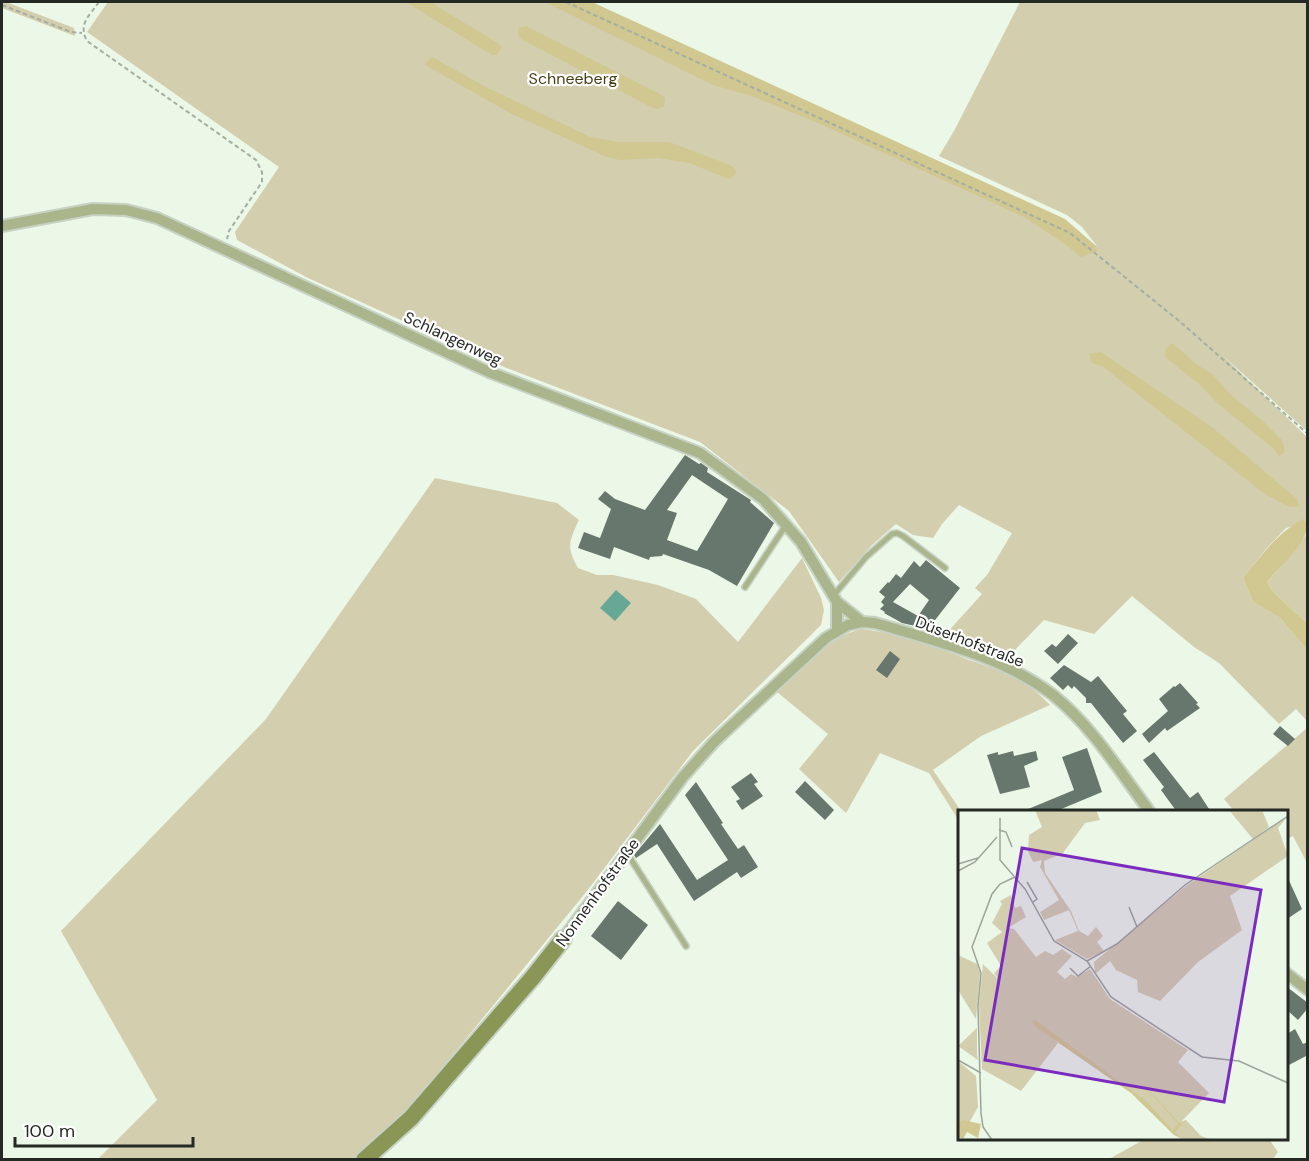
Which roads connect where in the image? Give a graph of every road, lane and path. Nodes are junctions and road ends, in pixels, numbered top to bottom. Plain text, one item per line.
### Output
1 (99, 2) edge
2 (566, 2) edge
3 (2, 5) edge
4 (82, 33) junction
5 (2, 226) edge
6 (224, 247) junction
7 (1308, 434) edge
8 (786, 525) junction
9 (945, 568) dead end
10 (745, 587) dead end
11 (835, 599) junction
12 (862, 622) junction
13 (837, 631) junction
14 (1148, 810) edge
15 (626, 852) junction
16 (563, 939) joint
17 (686, 946) dead end
18 (1288, 974) edge
19 (1308, 990) edge
20 (364, 1160) edge

1 - 4 path
2 - 7 path
3 - 4 path
4 - 6 path
5 - 6 street, Schlangenweg
6 - 8 street, Schlangenweg
8 - 10 lane
8 - 11 street, Schlangenweg
9 - 11 lane
11 - 12 street, Düserhofstraße
11 - 13 street
12 - 13 street, Nonnenhofstraße
12 - 14 street, Düserhofstraße
13 - 15 street, Nonnenhofstraße
15 - 16 street, Nonnenhofstraße
15 - 17 lane
16 - 20 street, Nonnenhofstraße
18 - 19 street

